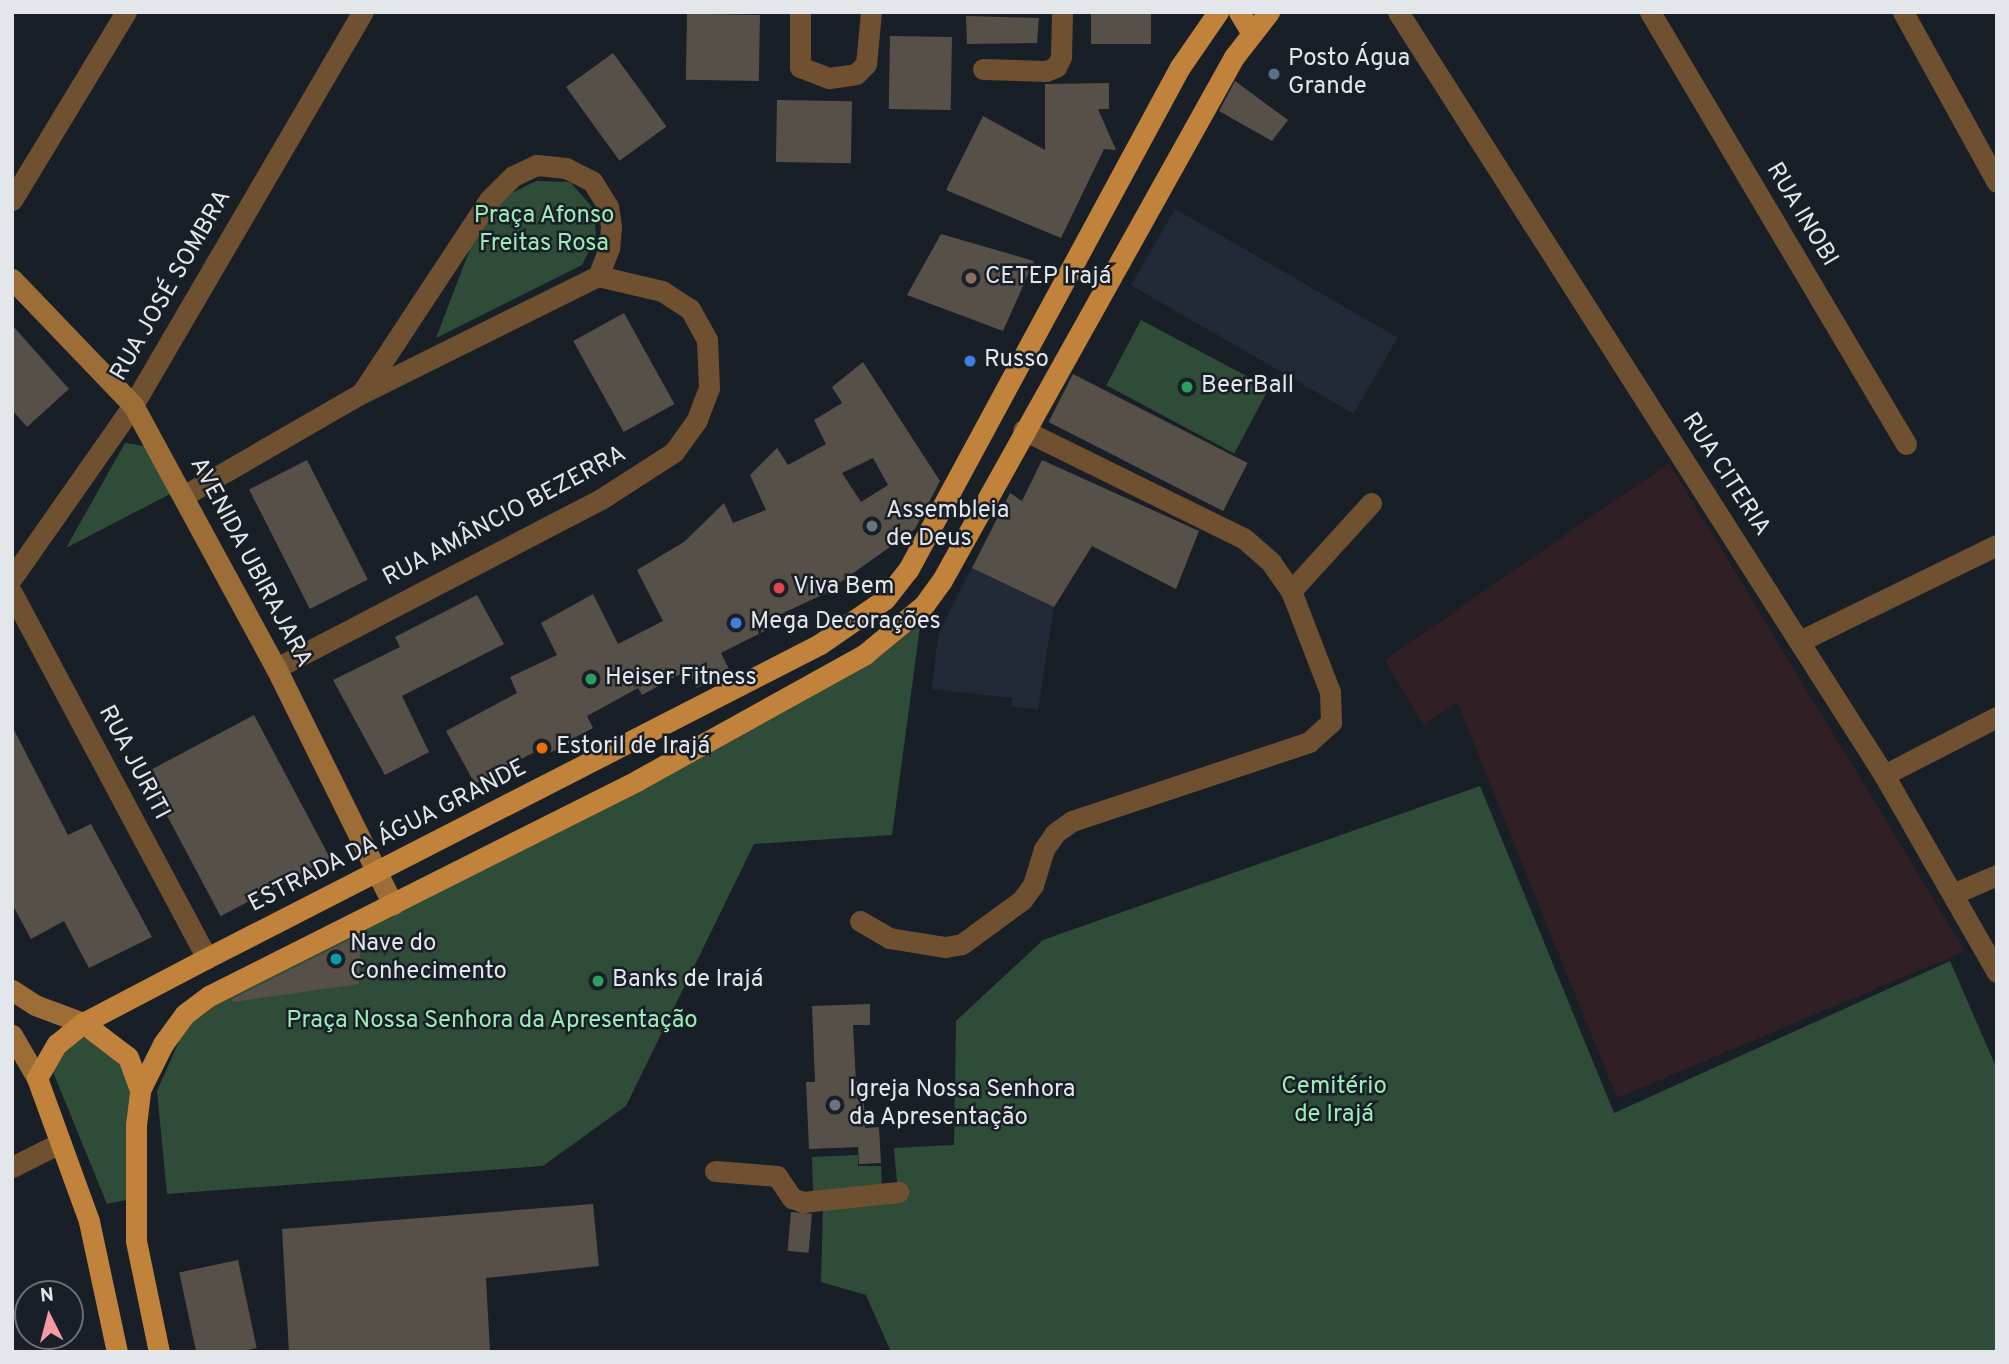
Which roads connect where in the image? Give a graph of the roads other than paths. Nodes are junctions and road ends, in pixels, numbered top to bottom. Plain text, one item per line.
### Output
1 (126, 12) edge
2 (363, 12) edge
3 (800, 12) edge
4 (871, 12) edge
5 (1062, 12) edge
6 (1218, 12) edge
7 (1239, 12) edge
8 (1269, 12) edge
9 (1398, 12) edge
10 (1650, 12) edge
11 (1903, 12) edge
12 (1251, 32) junction
13 (983, 69) dead end
14 (1997, 182) edge
15 (12, 200) edge
16 (598, 276) junction
17 (12, 279) edge
18 (362, 393) junction
19 (133, 405) junction
20 (1023, 430) junction
21 (1906, 444) dead end
22 (186, 495) junction
23 (1371, 503) dead end
24 (1997, 545) edge
25 (12, 578) edge
26 (1291, 592) junction
27 (12, 593) edge
28 (1800, 641) junction
29 (276, 668) junction
30 (1997, 717) edge
31 (1884, 775) junction
32 (376, 873) junction
33 (1997, 875) edge
34 (1955, 893) junction
35 (394, 905) junction
36 (860, 921) dead end
37 (207, 958) junction
38 (1997, 972) edge
39 (12, 990) edge
40 (82, 1023) junction
41 (12, 1035) edge
42 (37, 1078) junction
43 (140, 1090) junction
44 (58, 1144) junction
45 (12, 1167) edge
46 (715, 1171) dead end
47 (898, 1192) dead end
48 (117, 1352) edge
49 (159, 1352) edge

1 - 15 street
2 - 19 street, RUA JOSÉ SOMBRA
3 - 4 street
5 - 13 street
6 - 32 main road, ESTRADA DA ÁGUA GRANDE
7 - 12 main road
8 - 12 main road
9 - 28 street, RUA CITERIA
10 - 21 street, RUA INOBI
11 - 14 street
12 - 20 main road
16 - 18 street
16 - 18 street
16 - 29 street, RUA AMÂNCIO BEZERRA
17 - 19 street, AVENIDA UBIRAJARA
18 - 22 street
19 - 22 street, AVENIDA UBIRAJARA
19 - 25 street, RUA JOSÉ SOMBRA
20 - 26 street
20 - 35 main road
22 - 29 street, AVENIDA UBIRAJARA
23 - 26 street
24 - 28 street
26 - 36 street
27 - 37 street, RUA JURITI
28 - 31 street, RUA CITERIA
29 - 32 street, AVENIDA UBIRAJARA
30 - 31 street
31 - 34 street, RUA CITERIA
32 - 35 street, AVENIDA UBIRAJARA
32 - 37 main road, ESTRADA DA ÁGUA GRANDE
33 - 34 street
34 - 38 street, RUA CITERIA
35 - 43 main road
37 - 40 main road, ESTRADA DA ÁGUA GRANDE
39 - 40 street
40 - 42 main road, ESTRADA DA ÁGUA GRANDE
40 - 43 main road
41 - 42 street
42 - 44 main road
43 - 49 main road
44 - 45 street
44 - 48 main road
46 - 47 street

